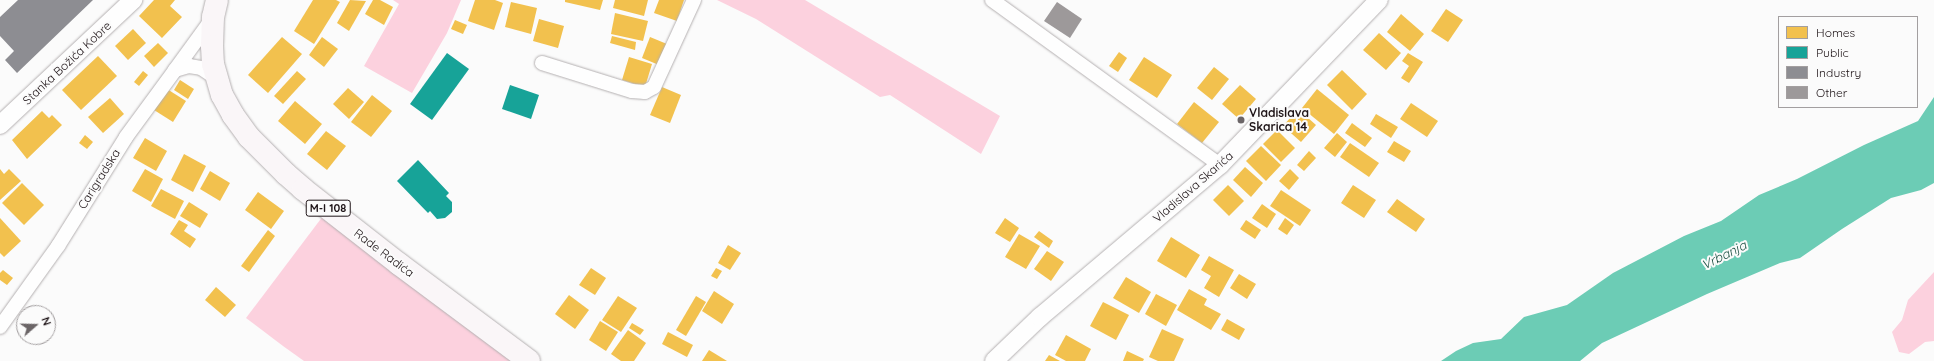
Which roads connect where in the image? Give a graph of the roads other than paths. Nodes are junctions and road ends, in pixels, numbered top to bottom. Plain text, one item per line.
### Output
1 (133, 0) edge
2 (694, 0) edge
3 (992, 0) edge
4 (1379, 0) edge
5 (215, 9) edge
6 (542, 63) dead end
7 (175, 70) junction
8 (216, 78) junction
9 (0, 125) edge
10 (1220, 165) junction
11 (0, 327) edge
12 (529, 361) edge
13 (994, 361) edge

1 - 9 street, Stanka Božića Kobre
2 - 6 street
3 - 10 street
4 - 10 street, Vladislava Skarića
5 - 7 street, Carigradska
5 - 8 main road, Rade Radića / M-I 108
7 - 8 street
7 - 11 street, Carigradska
8 - 12 main road, Rade Radića / M-I 108
10 - 13 street, Vladislava Skarića

